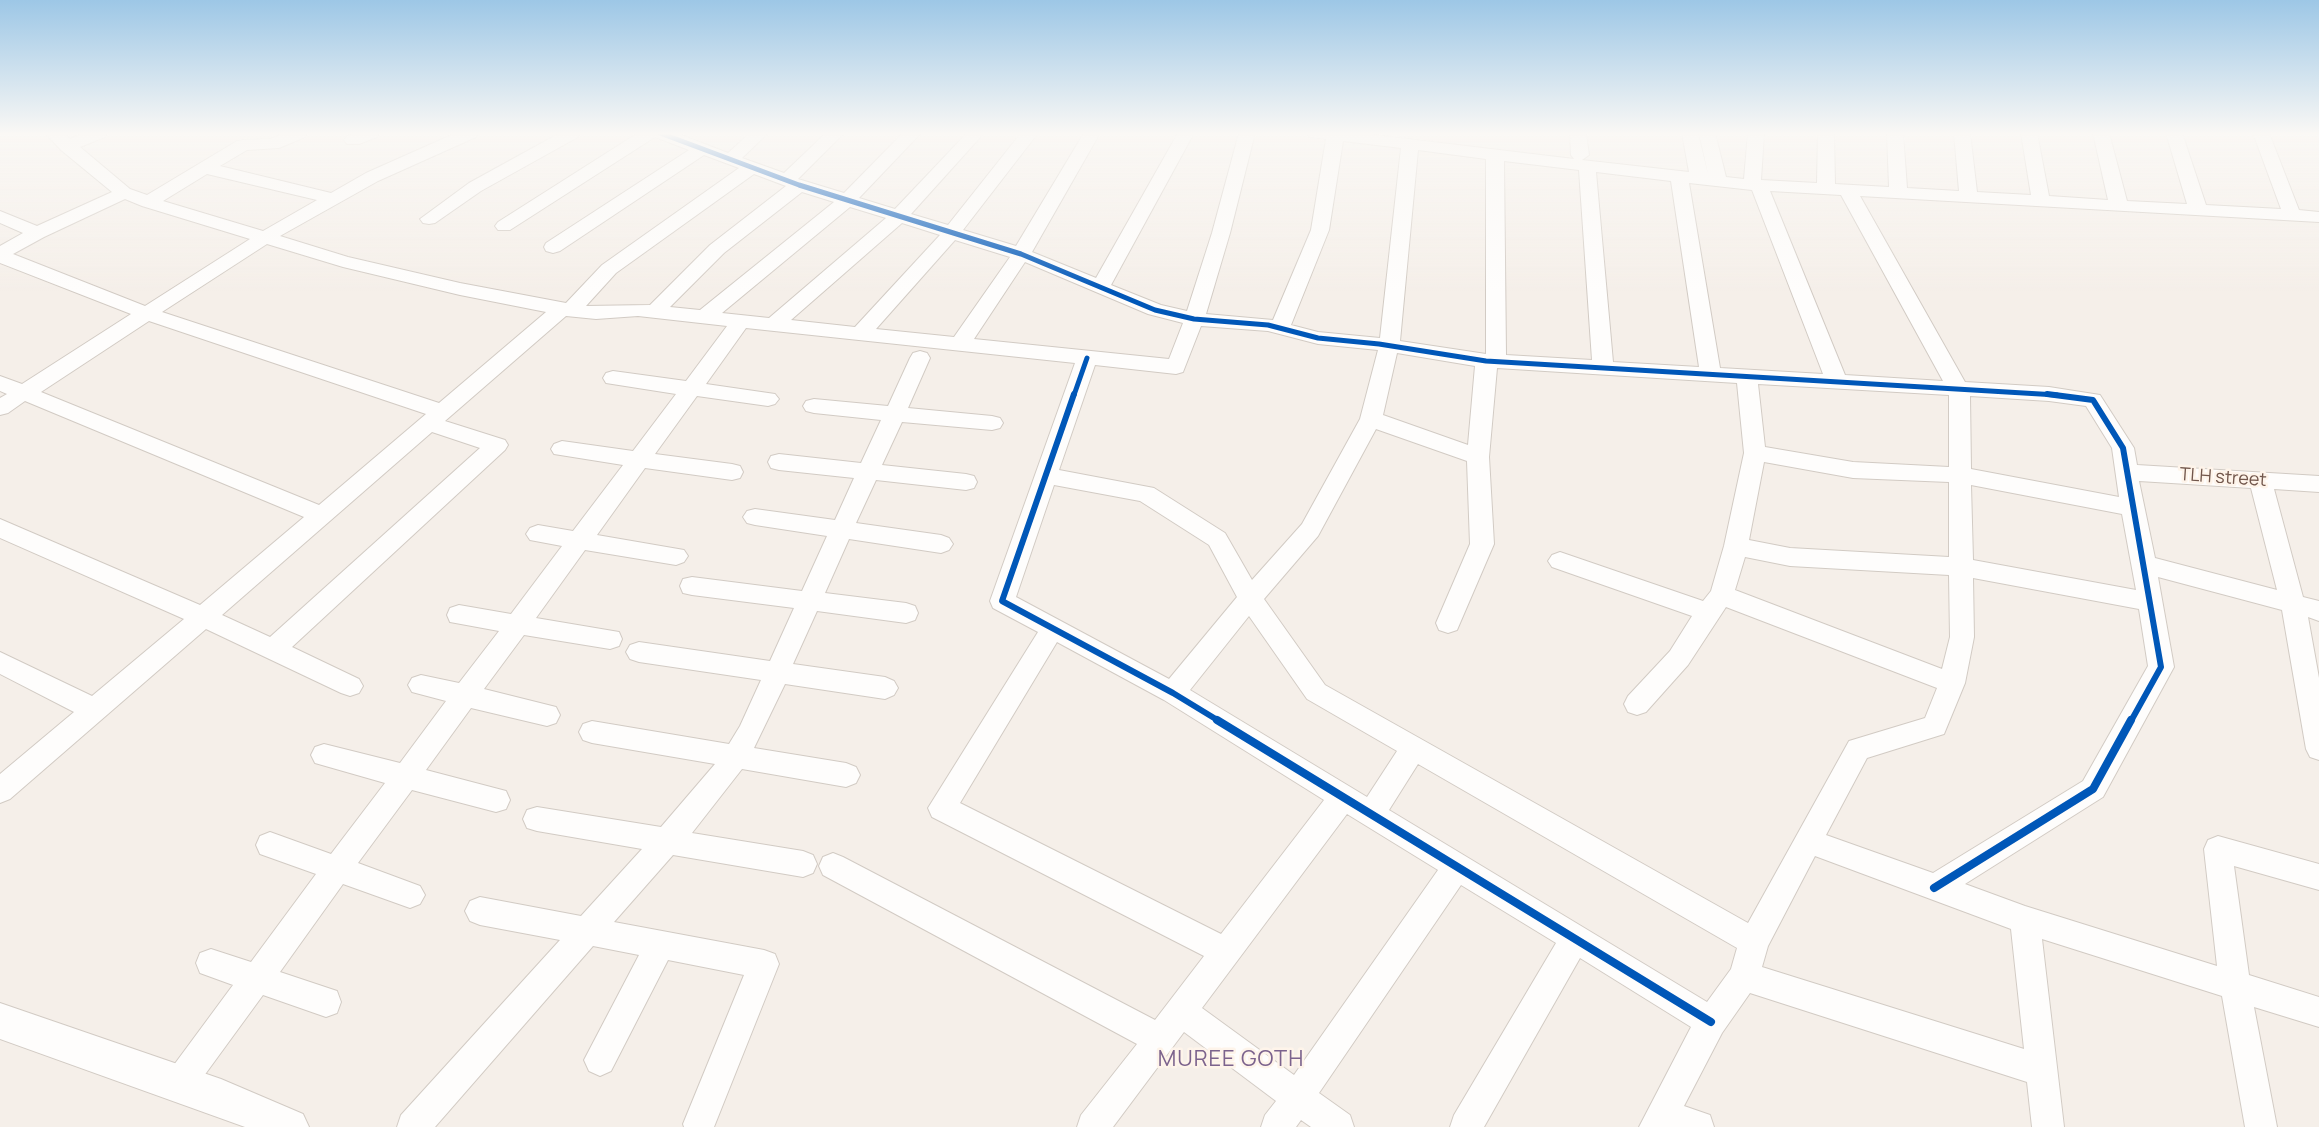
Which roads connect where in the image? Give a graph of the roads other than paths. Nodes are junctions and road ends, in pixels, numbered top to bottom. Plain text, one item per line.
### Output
1 (1756, 185) edge
2 (115, 186) edge
3 (175, 186) edge
4 (278, 186) edge
5 (357, 186) edge
6 (478, 186) edge
7 (567, 186) edge
8 (645, 186) edge
9 (726, 186) edge
10 (789, 186) edge
11 (804, 186) edge
12 (861, 186) edge
13 (927, 186) edge
14 (989, 186) edge
15 (1061, 186) edge
16 (1157, 186) edge
17 (1233, 186) edge
18 (1327, 186) edge
19 (1406, 186) edge
20 (1494, 186) edge
21 (1586, 186) edge
22 (1680, 186) edge
23 (1766, 186) edge
24 (1826, 186) edge
25 (1898, 186) edge
26 (1968, 186) edge
27 (2038, 186) edge
28 (2114, 186) edge
29 (2190, 186) edge
30 (2281, 186) edge
31 (1826, 189) junction
32 (1847, 190) junction
33 (124, 193) junction
34 (1898, 193) junction
35 (1969, 197) junction
36 (334, 199) junction
37 (847, 200) junction
38 (2040, 201) junction
39 (148, 202) junction
40 (2119, 206) junction
41 (2198, 210) junction
42 (2292, 215) junction
43 (0, 216) edge
44 (898, 217) junction
45 (2319, 217) edge
46 (429, 218) dead end
47 (504, 226) dead end
48 (952, 232) junction
49 (37, 233) junction
50 (265, 237) junction
51 (553, 247) dead end
52 (1021, 254) junction
53 (0, 255) edge
54 (1101, 286) junction
55 (566, 310) junction
56 (654, 312) junction
57 (148, 314) junction
58 (704, 317) junction
59 (1194, 319) junction
60 (741, 321) junction
61 (774, 324) junction
62 (1280, 328) junction
63 (860, 334) junction
64 (960, 344) junction
65 (1389, 346) junction
66 (920, 358) dead end
67 (1087, 358) junction
68 (1491, 362) junction
69 (1603, 369) junction
70 (1711, 375) junction
71 (1747, 377) junction
72 (613, 378) dead end
73 (1837, 382) junction
74 (0, 383) edge
75 (691, 388) junction
76 (1959, 390) junction
77 (23, 394) junction
78 (768, 399) dead end
79 (814, 406) dead end
80 (0, 408) edge
81 (895, 413) junction
82 (436, 418) junction
83 (1371, 419) junction
84 (992, 423) dead end
85 (562, 449) dead end
86 (1756, 453) junction
87 (1478, 457) junction
88 (639, 460) junction
89 (780, 462) dead end
90 (732, 472) dead end
91 (868, 472) junction
92 (2127, 472) junction
93 (1960, 475) junction
94 (1046, 476) junction
95 (2261, 481) junction
96 (966, 482) dead end
97 (2319, 484) edge
98 (2132, 508) junction
99 (322, 515) junction
100 (755, 517) dead end
101 (0, 528) edge
102 (842, 530) junction
103 (538, 534) dead end
104 (579, 540) junction
105 (940, 544) dead end
106 (1736, 546) junction
107 (676, 556) dead end
108 (1560, 561) dead end
109 (2144, 564) junction
110 (1961, 567) junction
111 (692, 586) dead end
112 (1250, 598) junction
113 (809, 600) junction
114 (2151, 602) junction
115 (1715, 604) junction
116 (2292, 604) junction
117 (2319, 611) edge
118 (906, 613) dead end
119 (459, 614) dead end
120 (203, 617) junction
121 (1448, 623) dead end
122 (518, 624) junction
123 (1053, 628) junction
124 (610, 639) dead end
125 (272, 650) junction
126 (639, 652) dead end
127 (0, 662) edge
128 (777, 672) junction
129 (1952, 683) junction
130 (421, 685) dead end
131 (350, 686) dead end
132 (885, 688) dead end
133 (1174, 693) junction
134 (465, 695) junction
135 (1637, 704) dead end
136 (95, 710) junction
137 (548, 715) dead end
138 (592, 732) dead end
139 (1414, 748) junction
140 (2319, 749) edge
141 (324, 755) dead end
142 (735, 756) junction
143 (846, 774) dead end
144 (405, 776) junction
145 (0, 791) edge
146 (1343, 797) junction
147 (496, 800) dead end
148 (1372, 814) junction
149 (537, 819) dead end
150 (667, 841) junction
151 (1809, 841) junction
152 (270, 844) dead end
153 (803, 864) dead end
154 (833, 866) dead end
155 (1457, 867) junction
156 (337, 869) junction
157 (2319, 878) edge
158 (1934, 888) junction
159 (410, 895) dead end
160 (480, 911) dead end
161 (2025, 920) junction
162 (587, 931) junction
163 (1575, 938) junction
164 (1754, 942) junction
165 (660, 945) junction
166 (1226, 952) junction
167 (211, 963) dead end
168 (1744, 976) junction
169 (256, 979) junction
170 (2234, 985) junction
171 (326, 1002) dead end
172 (1181, 1011) junction
173 (2319, 1012) edge
174 (0, 1022) edge
175 (1711, 1022) junction
176 (1160, 1039) junction
177 (600, 1060) dead end
178 (2042, 1071) junction
179 (179, 1084) junction
180 (1298, 1096) junction
181 (1658, 1121) edge
182 (699, 1124) dead end
183 (290, 1127) edge
184 (414, 1127) edge
185 (1093, 1127) edge
186 (1277, 1127) edge
187 (1338, 1127) edge
188 (1466, 1127) edge
189 (1698, 1127) edge
190 (2048, 1127) edge
191 (2261, 1127) edge

1 - 73 street
2 - 33 street
3 - 39 street
4 - 36 street
5 - 36 street
6 - 46 street
7 - 47 street
8 - 51 street
9 - 55 street
10 - 56 street
11 - 37 street
12 - 37 street
13 - 44 street
14 - 48 street
15 - 52 street
16 - 54 street
17 - 59 street
18 - 62 street
19 - 65 street
20 - 68 street
21 - 69 street
22 - 70 street
23 - 31 street
24 - 31 street
25 - 34 street
26 - 35 street
27 - 38 street
28 - 40 street
29 - 41 street
30 - 42 street
31 - 32 street
32 - 34 street
32 - 76 street
33 - 39 street
33 - 49 street
34 - 35 street
35 - 38 street
36 - 50 street
37 - 44 street
37 - 58 street
38 - 40 street
39 - 50 street
40 - 41 street
41 - 42 street
42 - 45 street
43 - 49 street
44 - 48 street
44 - 61 street
48 - 52 street
48 - 63 street
49 - 53 street
50 - 55 street
50 - 57 street
52 - 54 street
52 - 64 street
53 - 57 street
54 - 59 street
55 - 56 street
55 - 82 street
56 - 58 street
57 - 77 street
57 - 82 street
58 - 60 street
59 - 62 street
59 - 67 street
60 - 61 street
60 - 75 street
61 - 63 street
62 - 65 street
63 - 64 street
64 - 67 street
65 - 68 street
65 - 83 street
66 - 81 street
67 - 94 street
68 - 69 street
68 - 87 street
69 - 70 street
70 - 71 street
71 - 73 street
71 - 86 street
72 - 75 street
73 - 76 street
74 - 77 street
75 - 78 street
75 - 88 street
76 - 92 street
76 - 93 street
77 - 80 street
77 - 99 street
79 - 81 street
81 - 84 street
81 - 91 street
82 - 99 street
82 - 125 street
83 - 87 street
83 - 112 street
85 - 88 street
86 - 93 street
86 - 106 street
87 - 121 street
88 - 90 street
88 - 104 street
89 - 91 street
91 - 96 street
91 - 102 street
92 - 95 street, TLH street
92 - 98 street
93 - 98 street
93 - 110 street
94 - 112 street
94 - 123 street
95 - 97 street, TLH street
95 - 116 street
98 - 109 street
99 - 120 street
100 - 102 street
101 - 120 street
102 - 105 street
102 - 113 street
103 - 104 street
104 - 107 street
104 - 122 street
106 - 110 street
106 - 115 street
108 - 115 street
109 - 114 street
109 - 116 street
110 - 114 street
110 - 129 street
111 - 113 street
112 - 133 street
112 - 139 street
113 - 118 street
113 - 128 street
114 - 158 street
115 - 129 street
115 - 135 street
116 - 117 street
116 - 140 street
119 - 122 street
120 - 125 street
120 - 136 street
122 - 124 street
122 - 134 street
123 - 133 street
123 - 166 street
125 - 131 street
126 - 128 street
127 - 136 street
128 - 132 street
128 - 142 street
129 - 151 street
130 - 134 street
133 - 146 street
134 - 137 street
134 - 144 street
136 - 145 street
138 - 142 street
139 - 148 street
139 - 164 street
141 - 144 street
142 - 143 street
142 - 150 street
144 - 147 street
144 - 156 street
146 - 148 street
146 - 166 street
148 - 155 street
149 - 150 street
150 - 153 street
150 - 162 street
151 - 158 street
151 - 164 street
152 - 156 street
154 - 176 street
155 - 163 street
155 - 180 street
156 - 159 street
156 - 169 street
157 - 170 street
158 - 161 street
160 - 162 street
161 - 170 street
161 - 178 street
162 - 165 street
162 - 184 street
163 - 175 street
163 - 188 street
164 - 168 street
165 - 177 street
165 - 182 street
166 - 172 street
167 - 169 street
168 - 175 street
168 - 178 street
169 - 171 street
169 - 179 street
170 - 173 street
170 - 191 street
172 - 176 street
172 - 180 street
174 - 179 street
175 - 181 street
176 - 185 street
178 - 190 street
179 - 183 street
180 - 186 street
180 - 187 street
181 - 189 street

